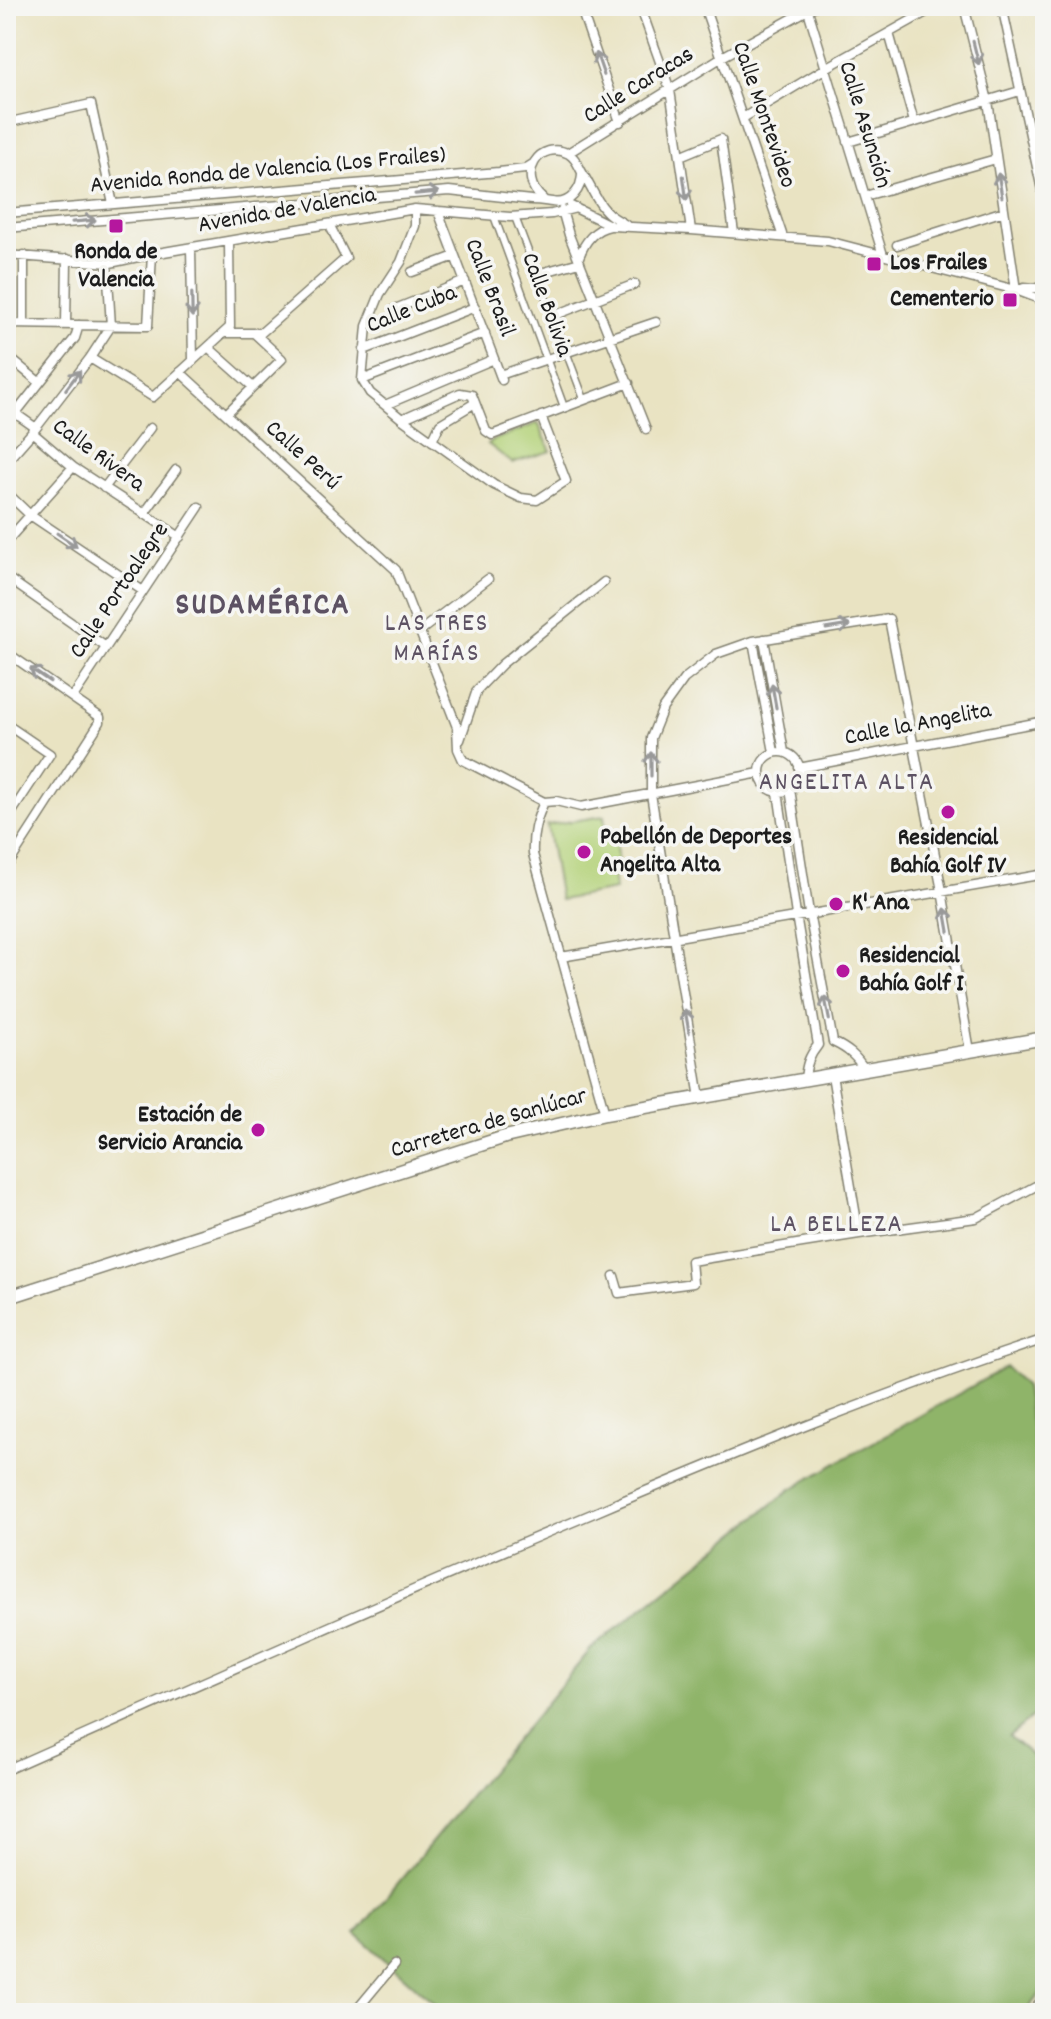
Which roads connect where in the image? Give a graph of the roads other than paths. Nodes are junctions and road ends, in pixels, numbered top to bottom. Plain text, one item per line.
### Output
1 (580, 6) edge
2 (640, 6) edge
3 (704, 6) edge
4 (937, 6) edge
5 (964, 6) edge
6 (1002, 6) edge
7 (810, 7) edge
8 (889, 33) junction
9 (722, 57) junction
10 (826, 68) junction
11 (670, 90) junction
12 (1020, 91) junction
13 (988, 101) junction
14 (743, 118) junction
15 (620, 122) junction
16 (914, 122) junction
17 (6, 123) edge
18 (848, 142) junction
19 (568, 153) junction
20 (680, 156) junction
21 (996, 159) junction
22 (533, 164) junction
23 (582, 173) junction
24 (865, 196) junction
25 (543, 199) junction
26 (113, 204) junction
27 (1045, 204) edge
28 (562, 205) junction
29 (415, 209) junction
30 (438, 211) junction
31 (1004, 211) junction
32 (6, 213) edge
33 (494, 216) junction
34 (515, 217) junction
35 (329, 224) junction
36 (626, 225) junction
37 (612, 226) junction
38 (6, 228) edge
39 (691, 230) junction
40 (734, 233) junction
41 (783, 237) junction
42 (229, 242) junction
43 (897, 245) dead end
44 (191, 248) junction
45 (152, 254) junction
46 (6, 255) edge
47 (24, 255) junction
48 (883, 255) junction
49 (455, 256) junction
50 (67, 259) junction
51 (579, 260) junction
52 (107, 263) junction
53 (412, 272) dead end
54 (537, 274) junction
55 (465, 281) junction
56 (635, 284) dead end
57 (1045, 289) edge
58 (1016, 290) junction
59 (595, 300) junction
60 (1045, 301) edge
61 (475, 307) junction
62 (395, 309) dead end
63 (553, 316) junction
64 (656, 322) dead end
65 (6, 324) edge
66 (24, 324) junction
67 (66, 325) junction
68 (79, 325) junction
69 (111, 326) junction
70 (225, 333) junction
71 (254, 333) junction
72 (485, 333) junction
73 (611, 338) junction
74 (208, 347) junction
75 (364, 350) junction
76 (566, 352) junction
77 (6, 355) edge
78 (90, 358) junction
79 (494, 359) junction
80 (547, 359) junction
81 (193, 361) junction
82 (180, 372) junction
83 (362, 380) junction
84 (39, 382) junction
85 (629, 383) junction
86 (253, 387) junction
87 (584, 399) junction
88 (475, 403) junction
89 (385, 405) junction
90 (6, 407) edge
91 (564, 407) junction
92 (15, 414) junction
93 (226, 414) junction
94 (541, 416) junction
95 (402, 419) junction
96 (150, 428) dead end
97 (646, 429) dead end
98 (34, 431) junction
99 (432, 441) junction
100 (6, 462) edge
101 (73, 467) junction
102 (176, 470) dead end
103 (104, 488) junction
104 (6, 492) edge
105 (199, 507) dead end
106 (144, 514) junction
107 (30, 515) junction
108 (180, 537) junction
109 (6, 542) edge
110 (6, 577) edge
111 (488, 579) dead end
112 (604, 582) dead end
113 (143, 591) junction
114 (420, 631) junction
115 (764, 639) junction
116 (753, 641) junction
117 (106, 647) junction
118 (6, 652) edge
119 (73, 697) junction
120 (1045, 721) edge
121 (6, 724) edge
122 (914, 747) junction
123 (458, 749) junction
124 (779, 752) junction
125 (799, 768) junction
126 (760, 773) junction
127 (790, 789) junction
128 (778, 792) junction
129 (651, 794) junction
130 (544, 802) junction
131 (6, 821) edge
132 (6, 868) edge
133 (1045, 874) edge
134 (942, 891) junction
135 (809, 913) junction
136 (796, 915) junction
137 (673, 937) junction
138 (561, 957) junction
139 (1045, 1038) edge
140 (833, 1042) junction
141 (818, 1045) junction
142 (970, 1051) junction
143 (865, 1070) junction
144 (832, 1075) junction
145 (805, 1080) junction
146 (700, 1098) junction
147 (605, 1114) junction
148 (1045, 1181) edge
149 (859, 1234) junction
150 (614, 1276) dead end
151 (6, 1298) edge
152 (1045, 1339) edge
153 (6, 1770) edge
154 (394, 1965) dead end
155 (1045, 1997) edge
156 (354, 2013) edge
157 (1030, 2013) edge

15 -> 1 street
2 - 11 street
3 - 9 street, Calle Montevideo
4 - 8 street
5 -> 13 street
6 - 12 street
7 - 9 street, Calle Caracas
7 - 10 street, Calle Asunción
8 - 10 street
8 - 16 street
9 - 11 street, Calle Caracas
9 - 14 street, Calle Montevideo
10 - 14 street
10 - 18 street, Calle Asunción
11 - 15 street, Calle Caracas
11 - 20 street
12 - 13 street
12 - 27 street
13 - 16 street
13 - 21 street
14 - 41 street, Calle Montevideo
15 - 19 street, Calle Caracas
16 - 18 street
17 - 26 street
18 - 24 street, Calle Asunción
19 - 22 street, Avenida Ronda de Valencia (Los Frailes)
19 - 23 street
20 -> 39 street
20 - 40 street
21 - 24 street
31 -> 21 street
22 - 25 street
22 - 26 street, Avenida Ronda de Valencia (Los Frailes)
23 - 28 street
23 - 36 street
24 - 48 street, Calle Asunción
25 - 28 street, Avenida Ronda de Valencia (Los Frailes)
38 -> 25 street, Avenida Ronda de Valencia (Los Frailes)
26 - 32 street, Avenida Ronda de Valencia (Los Frailes)
28 - 34 street, Avenida de Valencia
28 - 37 street, Avenida de Valencia
28 - 51 street
29 - 30 street, Avenida de Valencia
29 - 35 street, Avenida de Valencia
29 - 75 street
30 - 33 street, Avenida de Valencia
30 - 49 street, Calle Brasil
31 - 43 street
31 - 58 street
33 - 34 street, Avenida de Valencia
33 - 80 street, Calle Bolivia
34 - 54 street
35 - 42 street, Avenida de Valencia
35 - 71 street
36 - 37 street
36 - 39 street
37 - 51 street
39 - 40 street
40 - 41 street
41 - 48 street
42 - 44 street, Avenida de Valencia
42 - 70 street
44 - 45 street, Avenida de Valencia
44 -> 81 street
45 - 52 street, Avenida de Valencia
45 - 69 street
46 - 47 street, Avenida de Valencia
47 - 50 street, Avenida de Valencia
47 - 66 street
48 - 58 street
49 - 53 street
49 - 55 street, Calle Brasil
50 - 52 street, Avenida de Valencia
50 - 67 street
51 - 54 street
51 - 59 street
52 - 69 street
54 - 63 street
55 - 61 street, Calle Brasil
55 - 62 street
56 - 59 street
57 - 58 street
58 - 60 street
59 - 63 street
59 - 73 street
61 - 72 street, Calle Brasil
61 - 75 street, Calle Cuba
63 - 76 street
64 - 73 street
65 - 66 street
66 - 67 street
67 - 68 street
68 - 69 street
68 - 84 street
69 - 78 street
70 - 71 street
70 - 74 street
71 - 86 street
72 - 79 street, Calle Brasil
72 - 83 street
73 - 76 street
73 - 85 street
74 - 81 street
74 - 86 street
75 - 83 street
76 - 80 street
76 - 87 street
77 - 84 street
78 - 82 street
98 -> 78 street
79 - 80 street, Calle Brasil
79 - 89 street
80 - 91 street, Calle Bolivia
81 - 82 street
82 - 93 street, Calle Perú
83 - 89 street
84 - 92 street
85 - 87 street
85 - 97 street
86 - 93 street
87 - 91 street
88 - 94 street
88 - 95 street
88 - 99 street
89 - 95 street
90 - 92 street, Calle Rivera
91 - 94 street
92 - 98 street, Calle Rivera
93 - 114 street, Calle Perú
94 - 99 street
95 - 99 street
96 - 103 street
98 - 100 street
98 - 101 street, Calle Rivera
101 - 103 street, Calle Rivera
101 - 107 street
102 - 106 street
103 - 106 street, Calle Rivera
104 - 107 street
105 - 108 street, Calle Portoalegre
106 - 108 street, Calle Rivera
107 - 109 street
107 -> 113 street
108 - 113 street, Calle Portoalegre
110 - 117 street
111 - 114 street
112 - 123 street
113 - 117 street, Calle Portoalegre
114 - 123 street
115 - 116 street
115 -> 122 street
124 -> 115 street
116 - 124 street
129 -> 116 street
117 - 119 street, Calle Portoalegre
119 -> 118 street
119 - 132 street
120 - 122 street, Calle la Angelita
121 - 131 street
122 - 125 street, Calle la Angelita
122 - 134 street
123 - 130 street
124 - 125 street
124 - 126 street
125 - 127 street
126 - 128 street
126 - 129 street
127 - 128 street
127 - 135 street
128 - 136 street
129 - 130 street
129 - 137 street
130 - 138 street
133 - 134 street
134 - 135 street
142 -> 134 street
135 - 136 street
140 -> 135 street
136 - 137 street
136 - 141 street
137 - 138 street
146 -> 137 street
138 - 147 street
139 - 142 main road, Carretera de Sanlúcar
140 - 141 street
140 - 143 street
141 - 145 street
142 - 143 main road, Carretera de Sanlúcar
143 - 144 main road, Carretera de Sanlúcar
144 - 145 main road, Carretera de Sanlúcar
144 - 149 street
145 - 146 main road, Carretera de Sanlúcar
146 - 147 main road, Carretera de Sanlúcar
147 - 151 main road, Carretera de Sanlúcar
148 - 149 street
149 - 150 street
152 - 153 street
154 - 156 street
155 - 157 street

